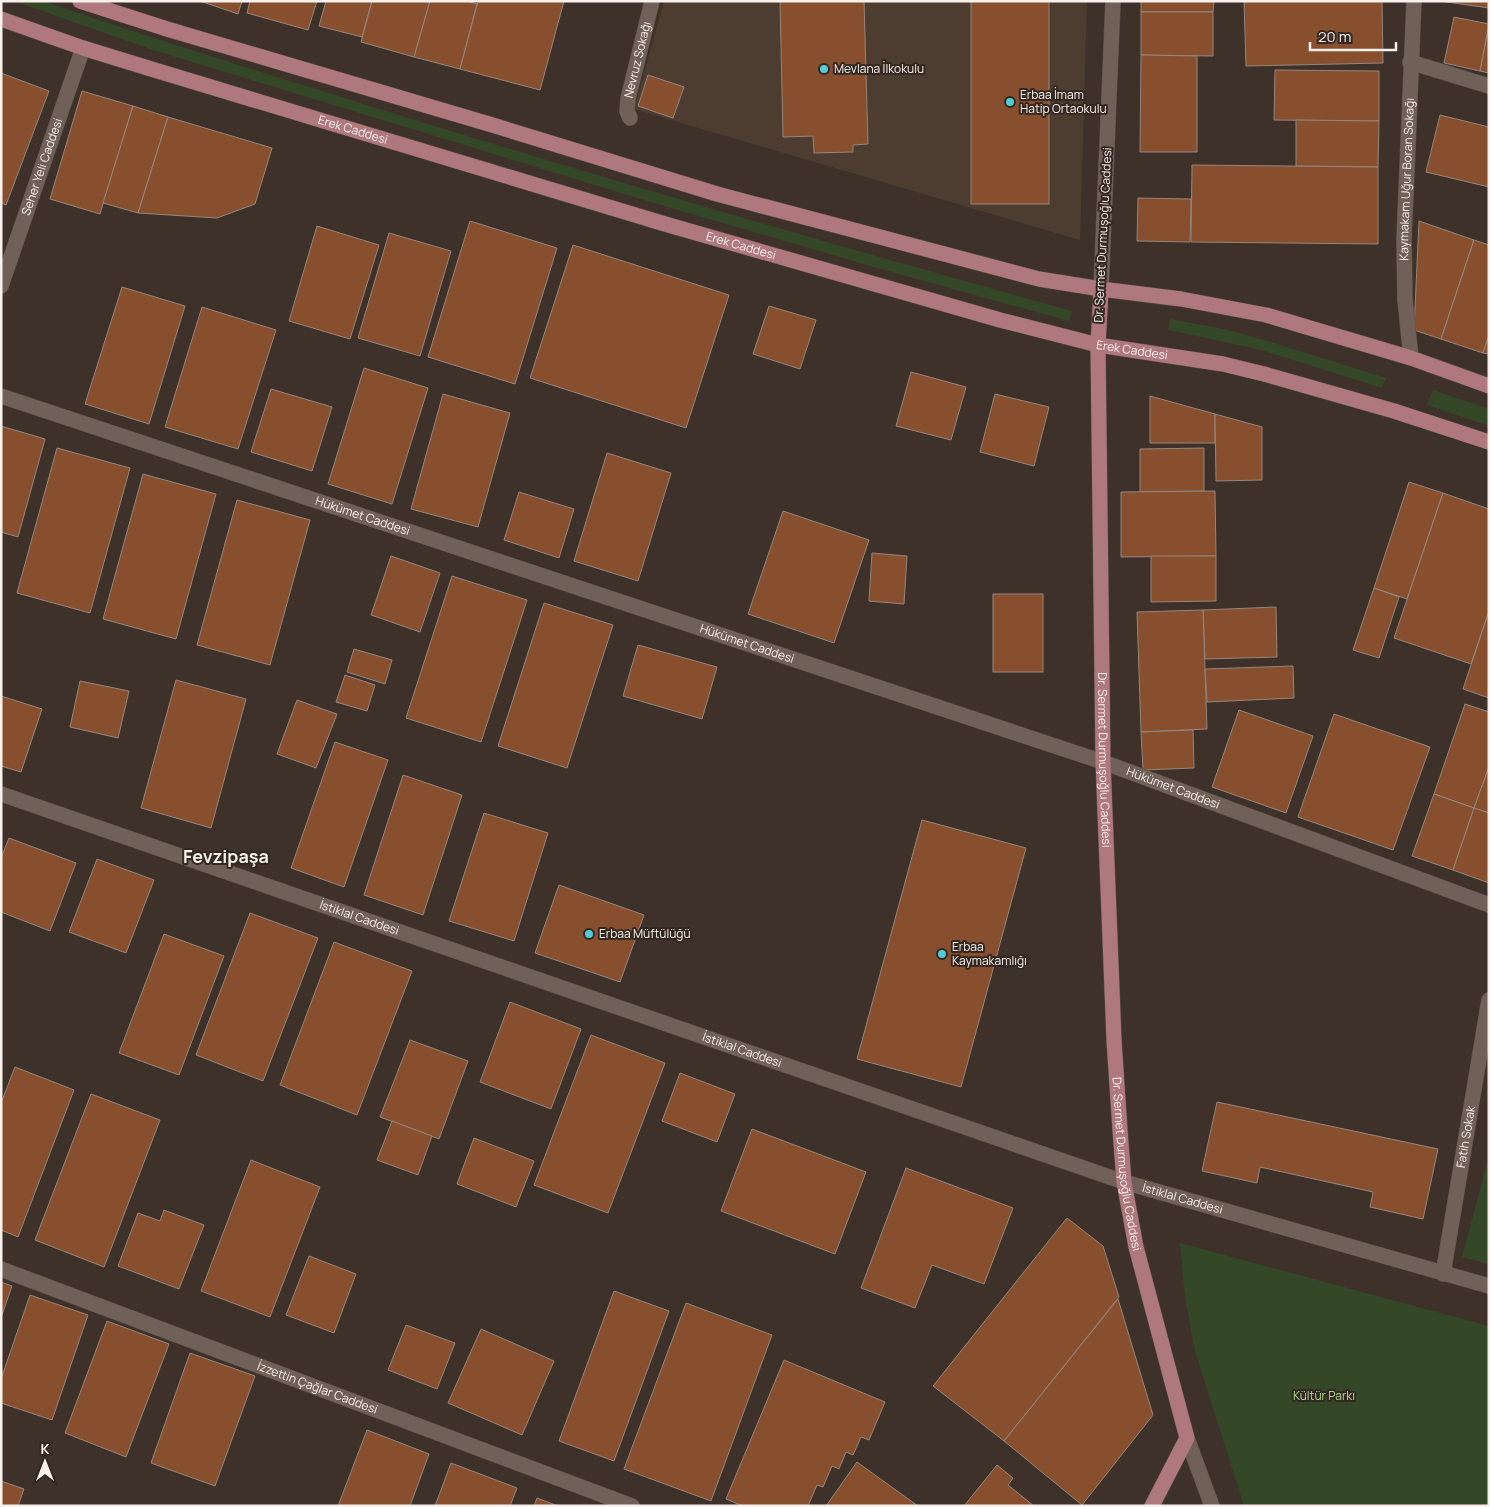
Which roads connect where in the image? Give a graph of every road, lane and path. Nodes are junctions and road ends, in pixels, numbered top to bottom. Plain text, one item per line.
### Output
1 (80, 1) edge
2 (652, 1) edge
3 (1113, 1) edge
4 (1414, 1) edge
5 (109, 6) edge
6 (1, 19) edge
7 (83, 48) junction
8 (1410, 62) junction
9 (1489, 86) edge
10 (630, 118) dead end
11 (1, 286) edge
12 (1101, 289) junction
13 (1098, 345) junction
14 (1410, 358) junction
15 (1489, 386) edge
16 (1, 396) edge
17 (1489, 442) edge
18 (1103, 762) junction
19 (1, 794) edge
20 (1489, 905) edge
21 (1489, 1000) edge
22 (1124, 1182) junction
23 (1, 1269) edge
24 (1443, 1274) junction
25 (1489, 1286) edge
26 (1187, 1438) junction
27 (632, 1506) edge
28 (1152, 1506) edge
29 (1212, 1506) edge

1 - 5 main road
2 - 10 street, Nevruz Sokağı
3 - 12 street, Dr. Sermet Durmuşoğlu Caddesi
4 - 8 street, Kaymakam Uğur Boran Sokağı
5 - 12 main road
6 - 7 main road, Erek Caddesi
7 - 11 street, Seher Yeli Caddesi
7 - 13 main road, Erek Caddesi
8 - 9 street
8 - 14 street, Kaymakam Uğur Boran Sokağı
12 - 13 main road, Dr. Sermet Durmuşoğlu Caddesi
12 - 14 main road
13 - 17 main road, Erek Caddesi
13 - 18 main road, Dr. Sermet Durmuşoğlu Caddesi
14 - 15 main road
16 - 18 street, Hükümet Caddesi
18 - 20 street, Hükümet Caddesi
18 - 22 main road, Dr. Sermet Durmuşoğlu Caddesi
19 - 22 street, İstiklal Caddesi
21 - 24 street, Fatih Sokak
22 - 24 street, İstiklal Caddesi
22 - 26 main road, Dr. Sermet Durmuşoğlu Caddesi
23 - 27 street, İzzettin Çağlar Caddesi
24 - 25 street, İstiklal Caddesi
26 - 28 main road
26 - 29 street, Dr. Sermet Durmuşoğlu Caddesi

